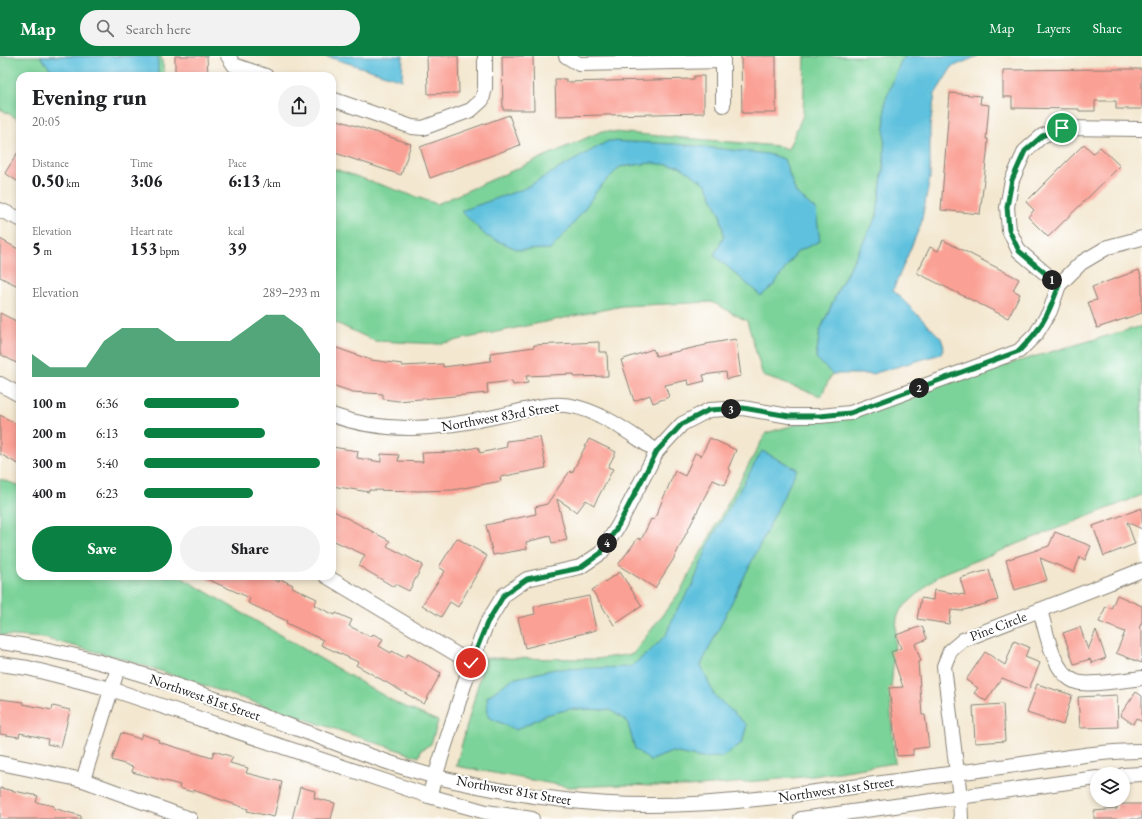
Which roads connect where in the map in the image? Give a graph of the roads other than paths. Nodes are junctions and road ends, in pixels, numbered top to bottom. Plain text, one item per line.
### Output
1 (485, 56) edge
2 (228, 57) edge
3 (566, 57) edge
4 (723, 58) edge
5 (254, 72) edge
6 (336, 100) edge
7 (724, 105) dead end
8 (1142, 129) edge
9 (0, 210) edge
10 (16, 217) edge
11 (1142, 238) edge
12 (1059, 285) junction
13 (0, 384) edge
14 (16, 393) edge
15 (336, 417) edge
16 (657, 451) junction
17 (1142, 570) edge
18 (333, 580) edge
19 (1040, 610) junction
20 (0, 642) edge
21 (471, 663) junction
22 (0, 664) edge
23 (118, 668) junction
24 (1142, 678) edge
25 (111, 689) junction
26 (1142, 751) edge
27 (0, 764) edge
28 (957, 772) junction
29 (1142, 774) edge
30 (1130, 775) edge
31 (435, 776) junction
32 (1090, 779) edge
33 (83, 780) junction
34 (429, 796) junction
35 (960, 797) junction
36 (190, 819) edge
37 (532, 819) edge
38 (801, 819) edge
39 (961, 819) edge

1 - 6 street
2 - 5 street
3 - 4 street
4 - 7 street
8 - 12 street
9 - 10 street
11 - 12 street
12 - 16 street
13 - 14 street
15 - 16 street, Northwest 83rd Street
16 - 21 street
17 - 19 street, Pine Circle
18 - 21 street
19 - 24 street
19 - 28 street, Pine Circle
20 - 23 street, Northwest 81st Street
21 - 31 street
22 - 25 street, Northwest 81st Street
23 - 25 street
23 - 31 street, Northwest 81st Street
25 - 33 street
25 - 34 street, Northwest 81st Street
26 - 28 street, Northwest 81st Street
27 - 33 street
28 - 31 street, Northwest 81st Street
28 - 35 street, Pine Circle
29 - 30 street
31 - 34 street
32 - 35 street, Northwest 81st Street
33 - 36 street
34 - 37 street, Northwest 81st Street
35 - 38 street, Northwest 81st Street
35 - 39 street, Pine Circle

